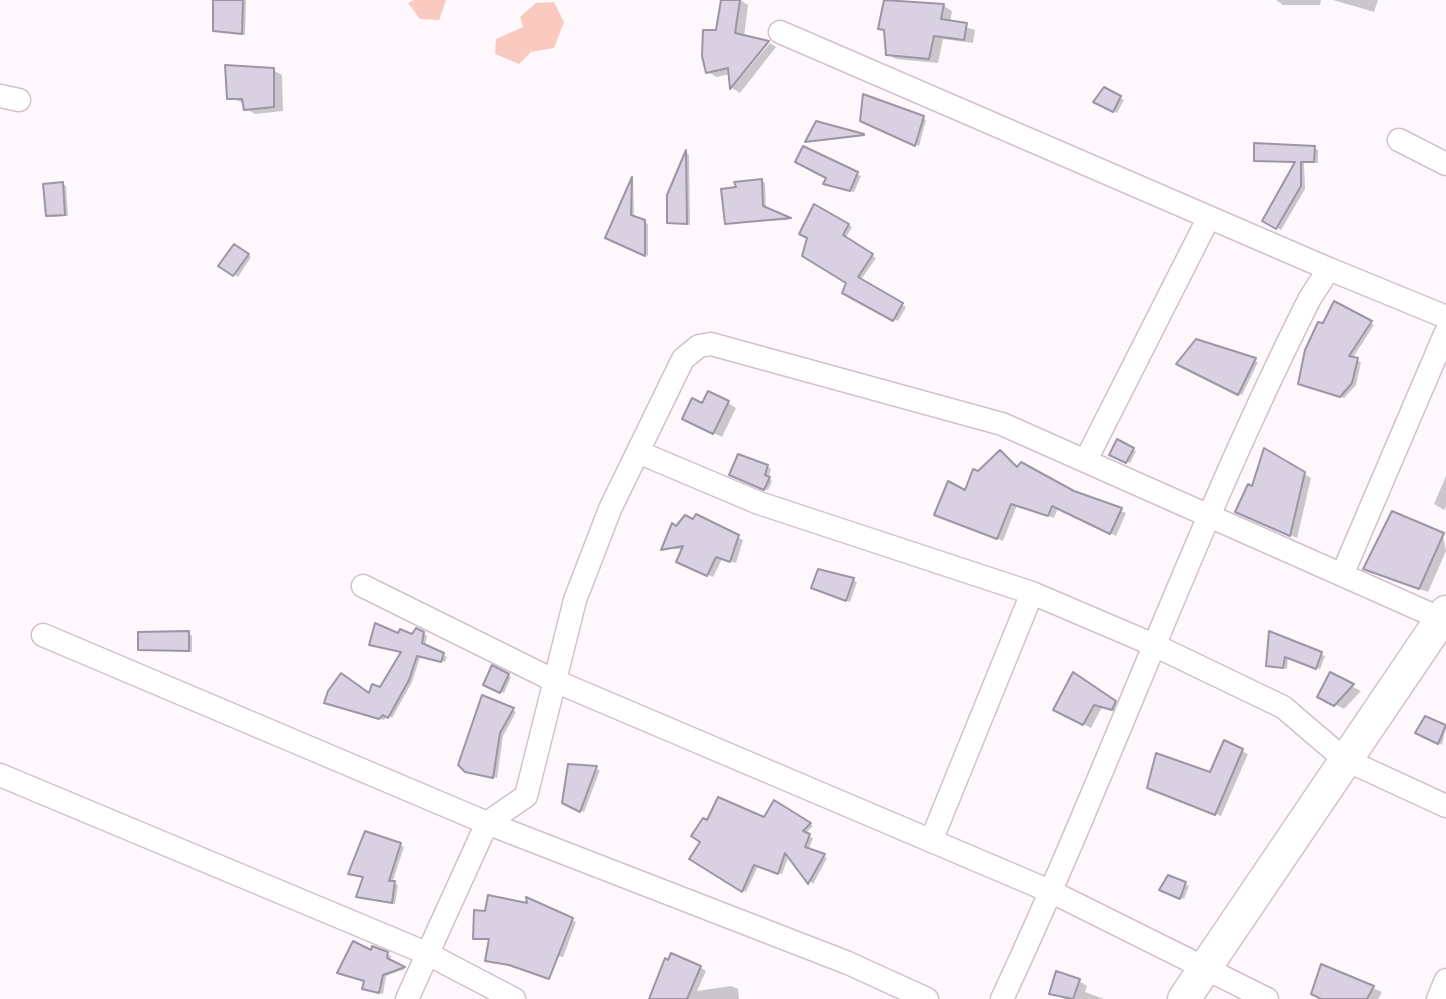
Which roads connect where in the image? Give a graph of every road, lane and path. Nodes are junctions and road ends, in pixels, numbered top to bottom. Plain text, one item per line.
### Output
1 (780, 32) dead end
2 (1399, 140) dead end
3 (1446, 164) edge
4 (1208, 219) junction
5 (1329, 269) junction
6 (1446, 317) edge
7 (1446, 332) edge
8 (638, 452) junction
9 (1086, 460) junction
10 (1212, 514) junction
11 (1342, 575) junction
12 (363, 586) dead end
13 (1032, 593) junction
14 (1445, 618) edge
15 (43, 635) dead end
16 (1154, 645) junction
17 (555, 681) junction
18 (1344, 759) junction
19 (0, 775) edge
20 (1446, 806) edge
21 (487, 823) junction
22 (931, 841) junction
23 (1052, 892) junction
24 (426, 953) junction
25 (1202, 969) junction
26 (1446, 980) edge
27 (407, 999) edge
28 (514, 999) edge
29 (927, 999) edge
30 (1002, 999) edge
31 (1184, 999) edge
32 (1267, 999) edge
33 (1438, 999) edge

1 - 4 street
2 - 3 street
4 - 5 street
4 - 9 street
5 - 6 street
5 - 10 street
7 - 11 street
8 - 9 street
8 - 13 street
8 - 17 street
9 - 10 street
10 - 11 street
10 - 16 street
11 - 14 street
12 - 17 street
13 - 16 street
13 - 22 street
14 - 18 street
15 - 21 street
16 - 18 street
16 - 23 street
17 - 21 street
17 - 22 street
18 - 20 street
18 - 25 street
19 - 24 street
21 - 24 street
21 - 29 street
22 - 23 street
23 - 25 street
23 - 30 street
24 - 27 street
24 - 28 street
25 - 31 street
25 - 32 street
26 - 33 street

